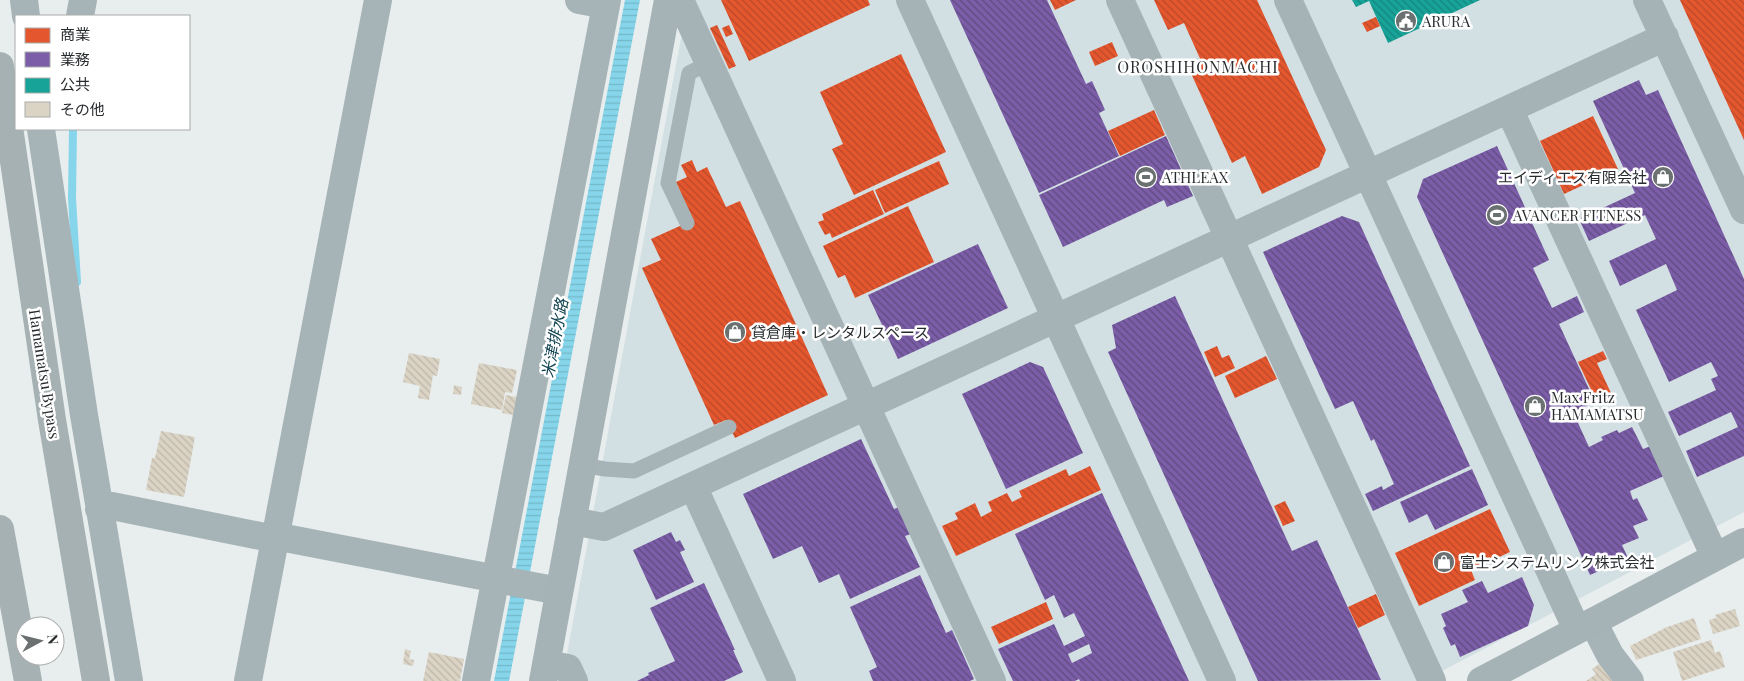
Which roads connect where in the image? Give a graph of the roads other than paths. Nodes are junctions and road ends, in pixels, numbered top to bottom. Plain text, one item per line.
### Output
1 (24, 0) edge
2 (83, 0) edge
3 (378, 0) edge
4 (579, 0) edge
5 (668, 0) edge
6 (680, 0) edge
7 (910, 0) edge
8 (1120, 0) edge
9 (1288, 0) edge
10 (1647, 0) edge
11 (607, 3) edge
12 (26, 15) edge
13 (80, 15) edge
14 (1665, 37) junction
15 (709, 63) junction
16 (0, 66) edge
17 (1509, 109) junction
18 (48, 133) edge
19 (1368, 174) junction
20 (1744, 210) edge
21 (686, 223) dead end
22 (1229, 238) junction
23 (1056, 318) junction
24 (866, 406) junction
25 (730, 427) dead end
26 (582, 465) junction
27 (693, 486) junction
28 (100, 509) junction
29 (572, 521) junction
30 (0, 529) edge
31 (275, 537) junction
32 (1744, 542) edge
33 (1715, 557) junction
34 (501, 580) junction
35 (548, 589) junction
36 (83, 605) junction
37 (1585, 626) junction
38 (544, 672) edge
39 (28, 681) edge
40 (85, 681) edge
41 (96, 681) edge
42 (129, 681) edge
43 (248, 681) edge
44 (476, 681) edge
45 (574, 681) edge
46 (782, 681) edge
47 (992, 681) edge
48 (1222, 681) edge
49 (1432, 681) edge
50 (1480, 681) edge
51 (1630, 681) edge

1 - 12 street
2 - 13 street
3 - 31 street
4 - 11 street
5 - 26 street
6 - 15 street
7 - 23 street
8 - 22 street
9 - 19 street
10 - 14 street
11 - 34 street
14 - 17 street
14 - 20 street
15 - 21 lane
15 - 24 street
16 - 36 highway, Hamamatsu Bypass
17 - 19 street
17 - 33 street
18 - 28 street
19 - 22 street
19 - 37 street
22 - 23 street
22 - 49 street
23 - 24 street
23 - 48 street
24 - 27 street
24 - 47 street
25 - 26 lane
26 - 29 street
27 - 29 street
27 - 46 street
28 - 31 street
28 - 42 street
29 - 35 street
30 - 39 highway
31 - 34 street
31 - 43 street
32 - 33 street
33 - 37 street
34 - 35 street
34 - 44 street
35 - 38 street
36 - 40 highway
36 - 41 highway, Hamamatsu Bypass
37 - 50 street
37 - 51 street
38 - 45 street

